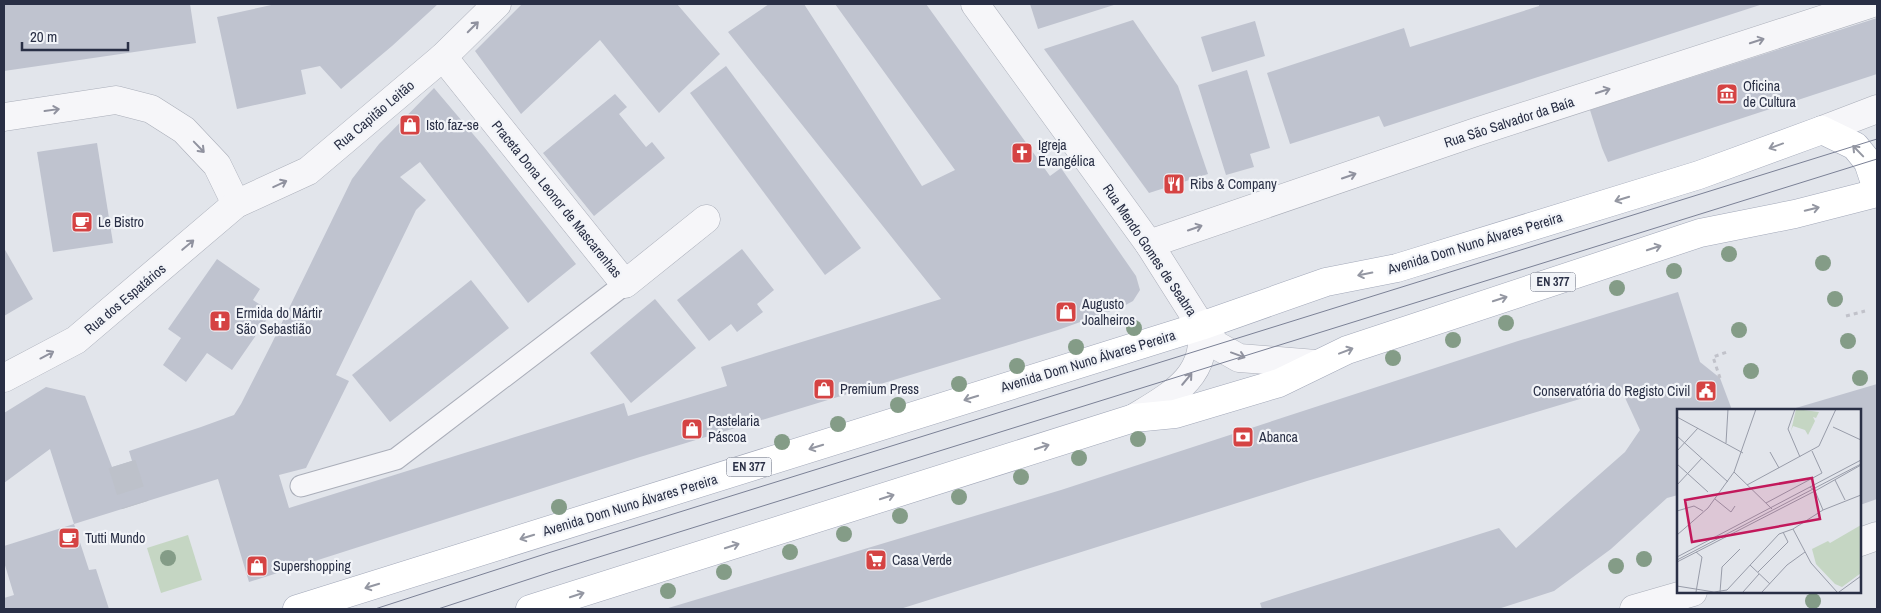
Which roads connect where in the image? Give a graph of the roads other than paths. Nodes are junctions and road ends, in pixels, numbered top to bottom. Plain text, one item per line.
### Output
1 (497, 4) edge
2 (975, 4) edge
3 (1870, 4) edge
4 (443, 57) junction
5 (1877, 109) edge
6 (4, 117) edge
7 (1822, 130) junction
8 (1877, 189) edge
9 (1877, 193) edge
10 (236, 204) junction
11 (706, 219) dead end
12 (1149, 244) junction
13 (625, 284) junction
14 (1201, 326) junction
15 (1316, 364) junction
16 (4, 378) edge
17 (1134, 418) junction
18 (301, 486) dead end
19 (1877, 536) edge
20 (1861, 542) edge
21 (1690, 593) edge
22 (297, 609) edge
23 (530, 609) edge
24 (1634, 609) edge

4 -> 1 street, Rua Capitão Leitão
2 - 12 street, Rua Mendo Gomes de Seabra
12 -> 3 street, Rua São Salvador da Baía
10 -> 4 street, Rua Capitão Leitão
4 - 13 street, Praceta Dona Leonor de Mascarenhas
5 - 7 street, Avenida Dom Nuno Álvares Pereira / EN 377
6 -> 10 street
8 -> 7 main road
7 -> 14 main road, Avenida Dom Nuno Álvares Pereira / EN 377
15 -> 9 main road, EN 377
16 -> 10 street, Rua dos Espatários
11 - 13 street, Praceta Dona Leonor de Mascarenhas
12 - 14 street, Rua Mendo Gomes de Seabra
13 - 18 lane
14 -> 15 street, Rua Mendo Gomes de Seabra
17 -> 14 street, Rua Mendo Gomes de Seabra
14 -> 22 main road, Avenida Dom Nuno Álvares Pereira / EN 377
15 - 17 main road, EN 377
23 -> 17 main road, EN 377
19 - 20 street
21 - 24 street

